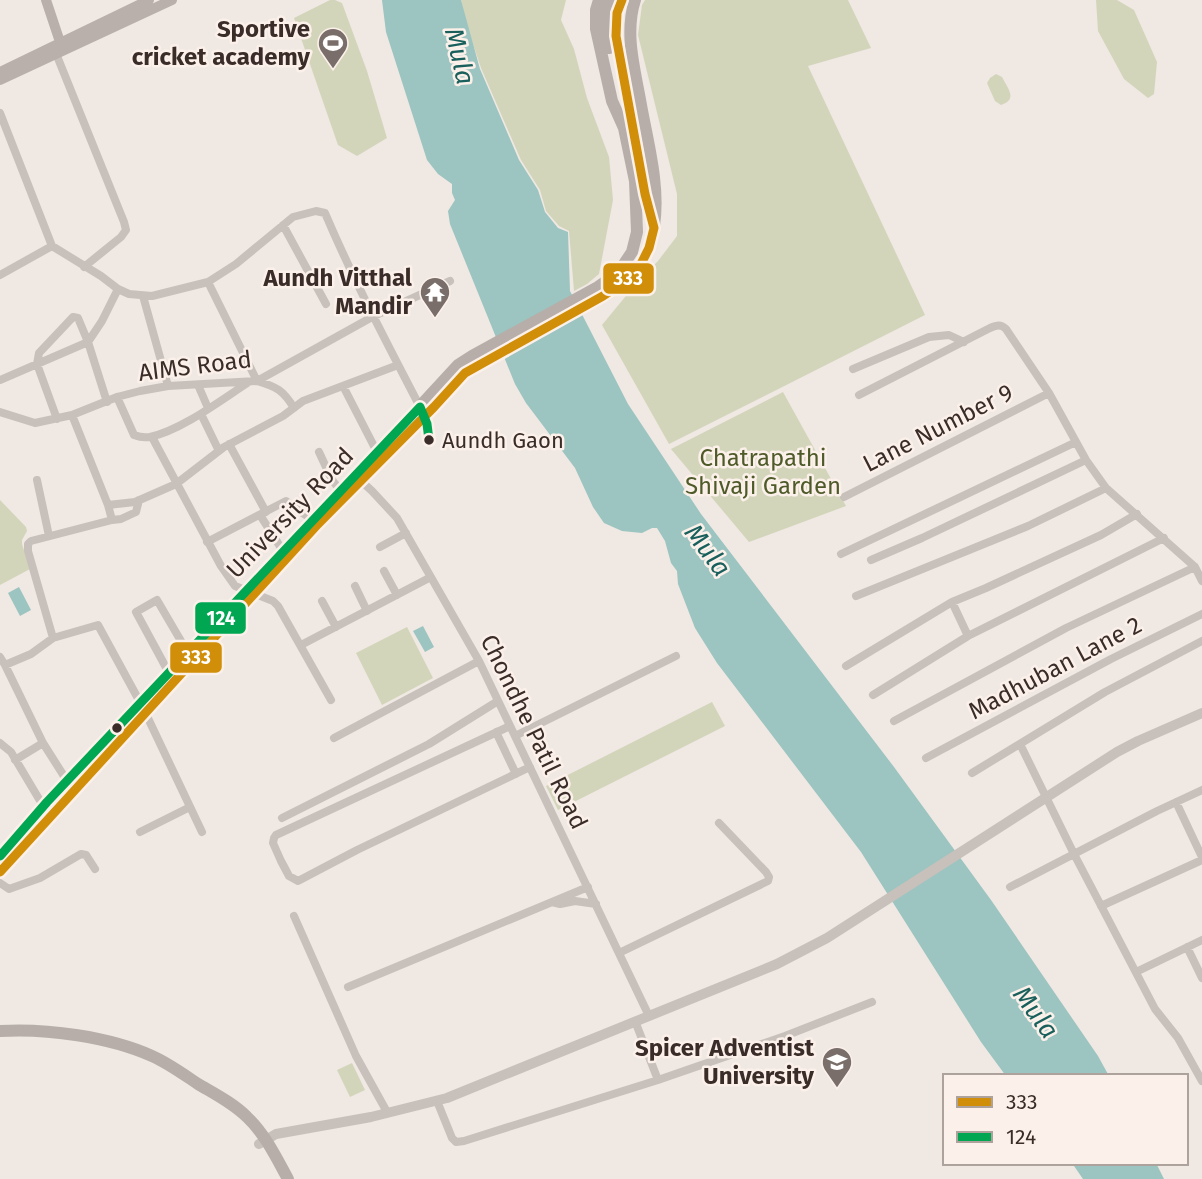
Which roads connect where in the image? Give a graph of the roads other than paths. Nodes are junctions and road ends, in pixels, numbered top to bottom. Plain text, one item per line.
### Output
1 (46, 0) edge
2 (53, 0) edge
3 (149, 0) edge
4 (172, 0) edge
5 (599, 0) edge
6 (611, 0) edge
7 (635, 0) edge
8 (62, 47) junction
9 (0, 72) edge
10 (0, 80) edge
11 (0, 113) edge
12 (624, 128) junction
13 (283, 225) junction
14 (52, 246) junction
15 (84, 267) junction
16 (0, 275) edge
17 (450, 281) dead end
18 (208, 282) junction
19 (118, 289) junction
20 (601, 291) junction
21 (143, 296) junction
22 (326, 304) dead end
23 (374, 316) junction
24 (88, 342) junction
25 (964, 342) junction
26 (37, 364) junction
27 (398, 365) junction
28 (853, 369) dead end
29 (0, 380) edge
30 (254, 381) junction
31 (198, 385) junction
32 (168, 386) junction
33 (343, 386) junction
34 (1049, 393) junction
35 (859, 396) dead end
36 (117, 397) junction
37 (107, 402) junction
38 (294, 408) junction
39 (205, 411) junction
40 (0, 412) edge
41 (422, 412) junction
42 (72, 415) junction
43 (57, 419) junction
44 (152, 437) junction
45 (1076, 442) junction
46 (229, 444) junction
47 (219, 451) junction
48 (319, 452) dead end
49 (377, 452) junction
50 (1086, 460) junction
51 (37, 480) dead end
52 (360, 480) junction
53 (176, 484) junction
54 (1106, 488) junction
55 (341, 491) junction
56 (844, 497) dead end
57 (139, 500) junction
58 (107, 505) junction
59 (263, 514) junction
60 (1137, 514) junction
61 (113, 520) junction
62 (316, 522) junction
63 (406, 533) junction
64 (49, 536) junction
65 (1164, 538) junction
66 (207, 542) junction
67 (380, 547) dead end
68 (284, 551) junction
69 (841, 554) dead end
70 (871, 560) dead end
71 (1195, 567) junction
72 (384, 571) dead end
73 (431, 577) junction
74 (1202, 581) edge
75 (355, 586) dead end
76 (250, 593) junction
77 (397, 595) junction
78 (856, 596) dead end
79 (322, 601) dead end
80 (951, 602) junction
81 (367, 611) junction
82 (1202, 614) edge
83 (336, 626) junction
84 (968, 636) junction
85 (53, 638) junction
86 (1202, 641) edge
87 (301, 645) junction
88 (188, 653) junction
89 (676, 656) dead end
90 (3, 661) edge
91 (479, 661) junction
92 (846, 667) dead end
93 (169, 673) junction
94 (873, 695) dead end
95 (331, 701) dead end
96 (498, 701) junction
97 (143, 709) junction
98 (1202, 713) edge
99 (894, 721) dead end
100 (510, 726) junction
101 (496, 732) junction
102 (514, 736) junction
103 (334, 738) dead end
104 (0, 743) edge
105 (43, 743) junction
106 (1020, 744) junction
107 (926, 758) dead end
108 (15, 760) junction
109 (530, 767) junction
110 (516, 774) junction
111 (972, 774) dead end
112 (71, 785) junction
113 (1202, 790) edge
114 (1048, 797) junction
115 (1176, 802) junction
116 (190, 807) junction
117 (47, 811) junction
118 (282, 818) dead end
119 (719, 823) dead end
120 (140, 832) dead end
121 (202, 832) dead end
122 (1074, 854) junction
123 (0, 856) edge
124 (1202, 858) edge
125 (95, 869) dead end
126 (0, 872) edge
127 (0, 883) edge
128 (588, 887) junction
129 (1010, 887) dead end
130 (552, 902) junction
131 (596, 904) junction
132 (1101, 906) junction
133 (295, 916) dead end
134 (1202, 940) edge
135 (1187, 947) junction
136 (619, 953) junction
137 (1136, 972) junction
138 (1202, 978) edge
139 (348, 987) dead end
140 (872, 1002) dead end
141 (649, 1016) junction
142 (635, 1021) junction
143 (0, 1031) edge
144 (0, 1040) edge
145 (151, 1060) junction
146 (658, 1080) junction
147 (1202, 1081) edge
148 (438, 1101) junction
149 (387, 1112) junction
150 (262, 1141) junction
151 (278, 1179) edge
152 (288, 1179) edge

1 - 8 main road
2 - 8 main road
3 - 8 main road
4 - 8 main road
5 - 12 main road
6 - 12 main road
7 - 20 main road
8 - 9 main road
8 - 10 main road
8 - 15 street
11 - 14 street
12 - 20 main road
13 - 18 street
13 - 22 street
13 - 23 street
14 - 15 street
14 - 16 street
15 - 19 street
17 - 23 street, AIMS Road
18 - 21 street
18 - 30 street
19 - 21 street
19 - 24 street
20 - 41 main road, University Road
21 - 32 street
23 - 27 street
23 - 30 street, AIMS Road
24 - 26 street
24 - 26 street
24 - 37 street
25 - 28 street
25 - 34 street
25 - 35 street
26 - 29 street
26 - 43 street
27 - 33 street
27 - 41 street
30 - 31 street, AIMS Road
30 - 38 street
30 - 39 street
31 - 32 street, AIMS Road
31 - 39 street
32 - 36 street, AIMS Road
33 - 38 street
33 - 49 street
34 - 45 street
34 - 56 street, Lane Number 9
36 - 37 street, AIMS Road
36 - 44 street
37 - 42 street, AIMS Road
38 - 46 street
39 - 44 street
39 - 47 street
40 - 43 street, AIMS Road
41 - 49 main road, University Road
41 - 52 main road, University Road
42 - 43 street, AIMS Road
42 - 58 street
44 - 53 street
45 - 50 street
45 - 69 street
46 - 47 street
46 - 59 street
47 - 53 street
48 - 55 street
49 - 55 main road, University Road
50 - 54 street
50 - 70 street
51 - 64 street
52 - 62 main road, University Road
52 - 63 street, Chondhe Patil Road
53 - 57 street
53 - 66 street
54 - 60 street
54 - 78 street
55 - 62 main road, University Road
57 - 58 street
57 - 61 street
58 - 61 street
59 - 62 street
59 - 66 street
59 - 68 street
60 - 65 street
60 - 80 street
61 - 64 street
62 - 68 main road, University Road
62 - 76 main road, University Road
63 - 67 street
63 - 73 street, Chondhe Patil Road
64 - 85 street
65 - 71 street
65 - 84 street
66 - 76 street
68 - 76 main road, University Road
71 - 74 street
71 - 99 street
72 - 77 street
73 - 77 street
73 - 91 street, Chondhe Patil Road
75 - 81 street
76 - 87 street
76 - 88 main road, University Road
76 - 97 main road, University Road
77 - 81 street
79 - 83 street
80 - 84 street
80 - 92 street
81 - 83 street
82 - 107 street, Madhuban Lane 2
83 - 87 street
84 - 94 street
85 - 90 street
85 - 97 street
86 - 106 street
87 - 95 street
88 - 93 main road, University Road
88 - 93 street
89 - 102 street
90 - 105 street
91 - 96 street, Chondhe Patil Road
91 - 103 street
93 - 97 main road, University Road
96 - 100 street, Chondhe Patil Road
96 - 118 street
97 - 112 main road, University Road
97 - 116 street
98 - 114 street
100 - 101 street
100 - 102 street, Chondhe Patil Road
101 - 110 street
101 - 110 street
102 - 109 street, Chondhe Patil Road
104 - 108 street
105 - 108 street
105 - 112 street
106 - 111 street
106 - 114 street
108 - 117 street
109 - 110 street
109 - 128 street, Chondhe Patil Road
112 - 117 main road, University Road
113 - 115 street
114 - 122 street
114 - 141 street
115 - 122 street
115 - 124 street
116 - 120 street
116 - 121 street
117 - 123 main road, University Road
117 - 126 main road, University Road
119 - 136 street
122 - 129 street
122 - 132 street
124 - 132 street
125 - 127 street
128 - 130 street
128 - 131 street, Chondhe Patil Road
130 - 131 street
130 - 139 street
131 - 136 street, Chondhe Patil Road
132 - 137 street
133 - 149 street
134 - 135 street
135 - 137 street
135 - 138 street
136 - 141 street, Chondhe Patil Road
137 - 147 street
140 - 146 street
141 - 142 street
142 - 146 street
142 - 148 street
143 - 145 main road
144 - 145 main road
145 - 150 main road
146 - 148 street
148 - 149 street
149 - 150 street
150 - 151 main road
150 - 152 main road

